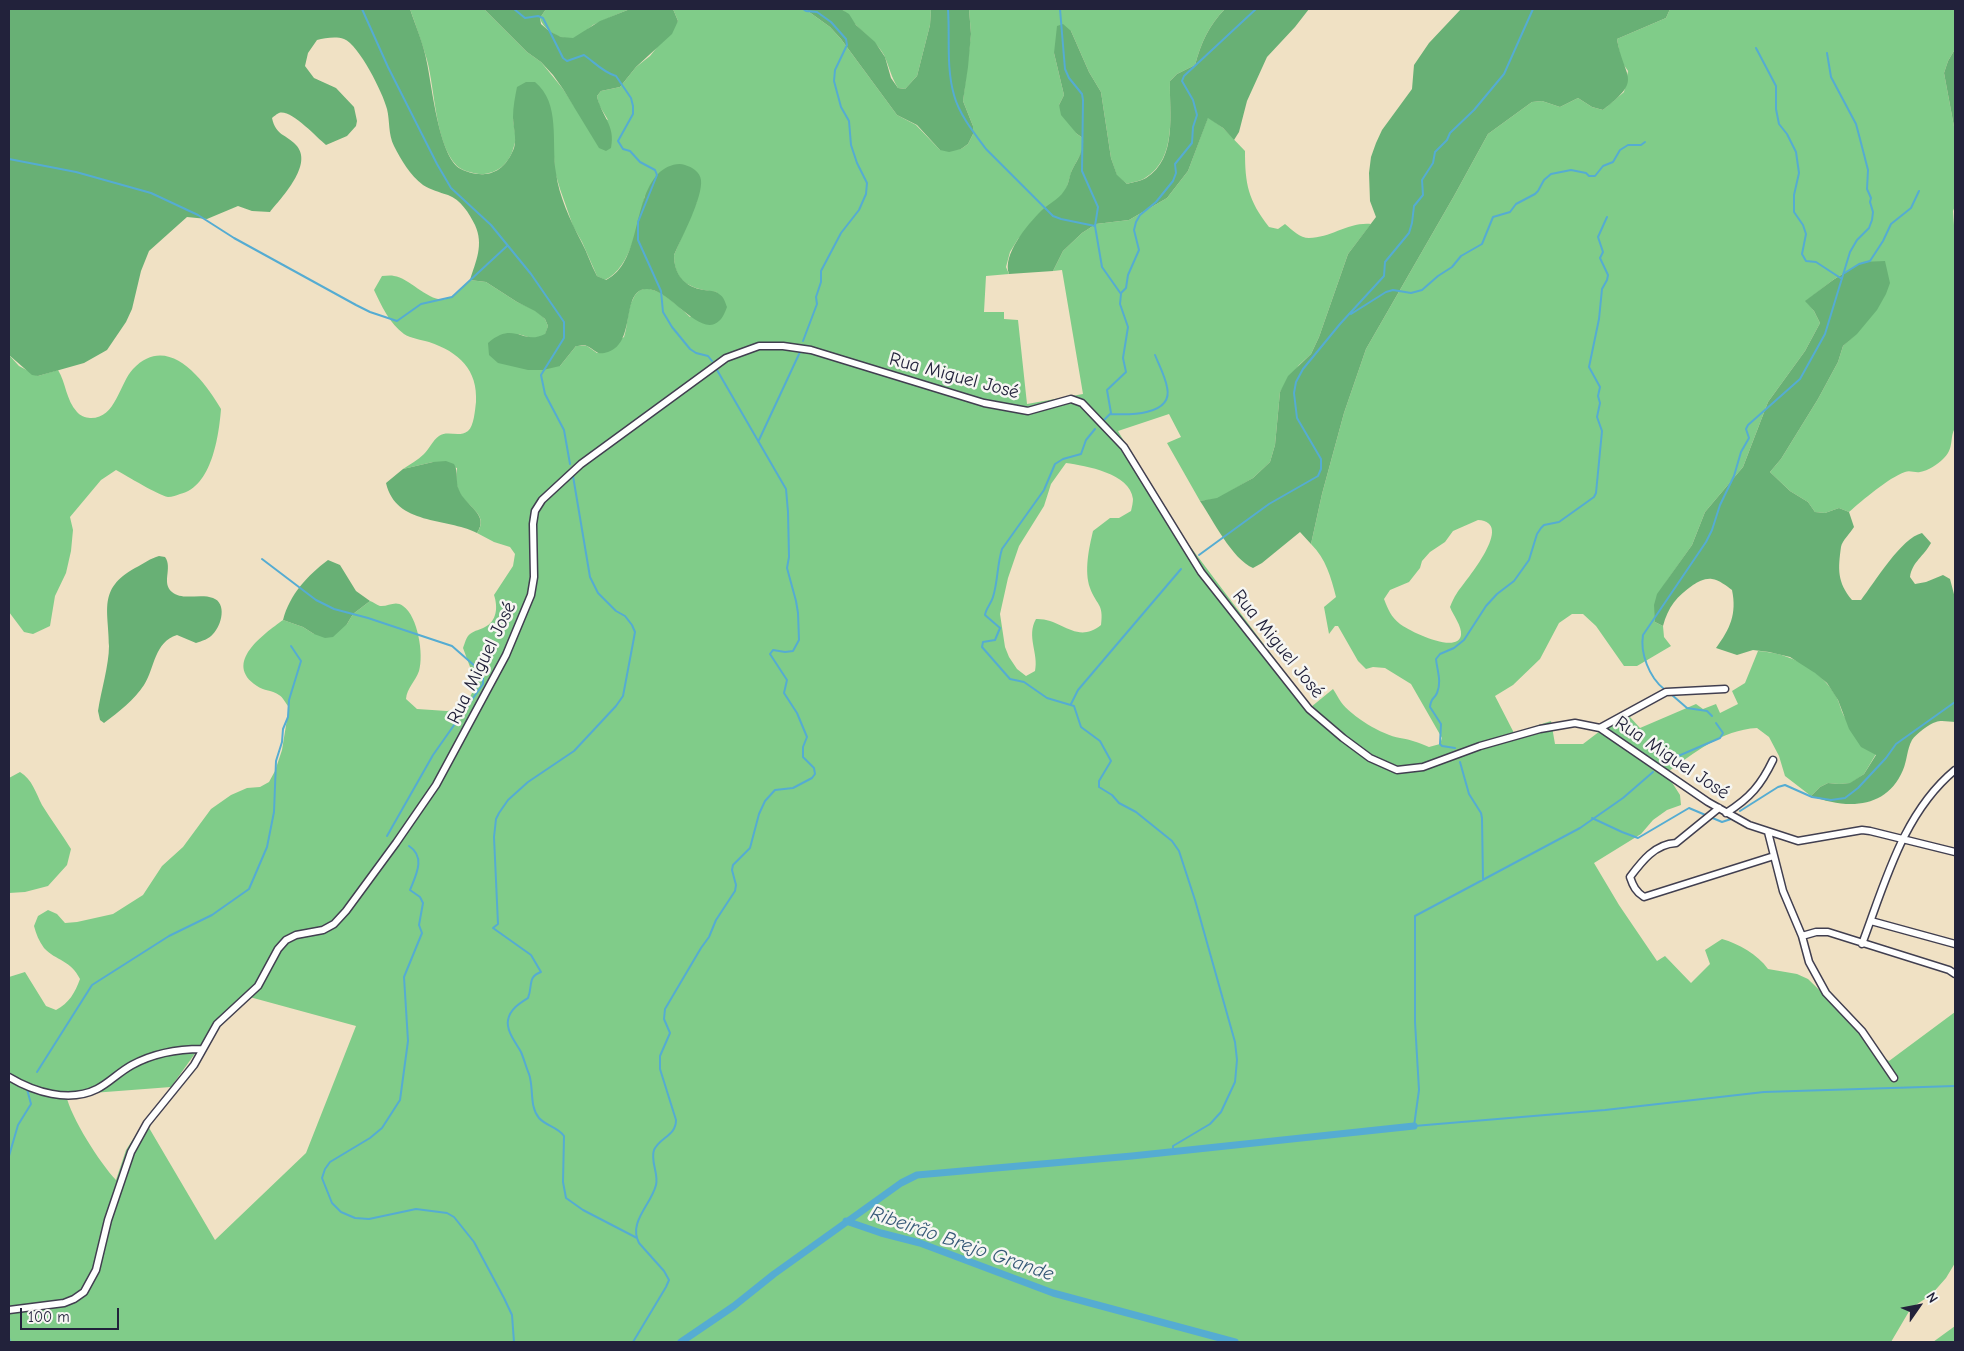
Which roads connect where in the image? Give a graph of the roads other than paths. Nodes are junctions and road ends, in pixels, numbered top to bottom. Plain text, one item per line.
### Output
1 (1725, 689) dead end
2 (1600, 728) junction
3 (1773, 760) dead end
4 (1955, 770) edge
5 (1719, 808) junction
6 (1726, 813) junction
7 (1768, 832) junction
8 (1902, 840) junction
9 (1955, 852) edge
10 (1774, 856) junction
11 (1871, 921) junction
12 (1802, 936) junction
13 (1862, 944) junction
14 (1955, 944) edge
15 (1955, 974) edge
16 (202, 1049) junction
17 (9, 1077) edge
18 (1894, 1078) dead end
19 (9, 1310) edge

1 - 2 street
2 - 5 street, Rua Miguel José
2 - 16 street, Rua Miguel José
3 - 6 street
4 - 8 street
5 - 6 street, Rua Miguel José
5 - 10 street
6 - 7 street, Rua Miguel José
7 - 8 street, Rua Miguel José
7 - 10 street
8 - 9 street, Rua Miguel José
8 - 11 street
10 - 12 street
11 - 13 street
11 - 14 street
12 - 13 street
12 - 18 street
13 - 15 street
16 - 17 street
16 - 19 street, Rua Miguel José

